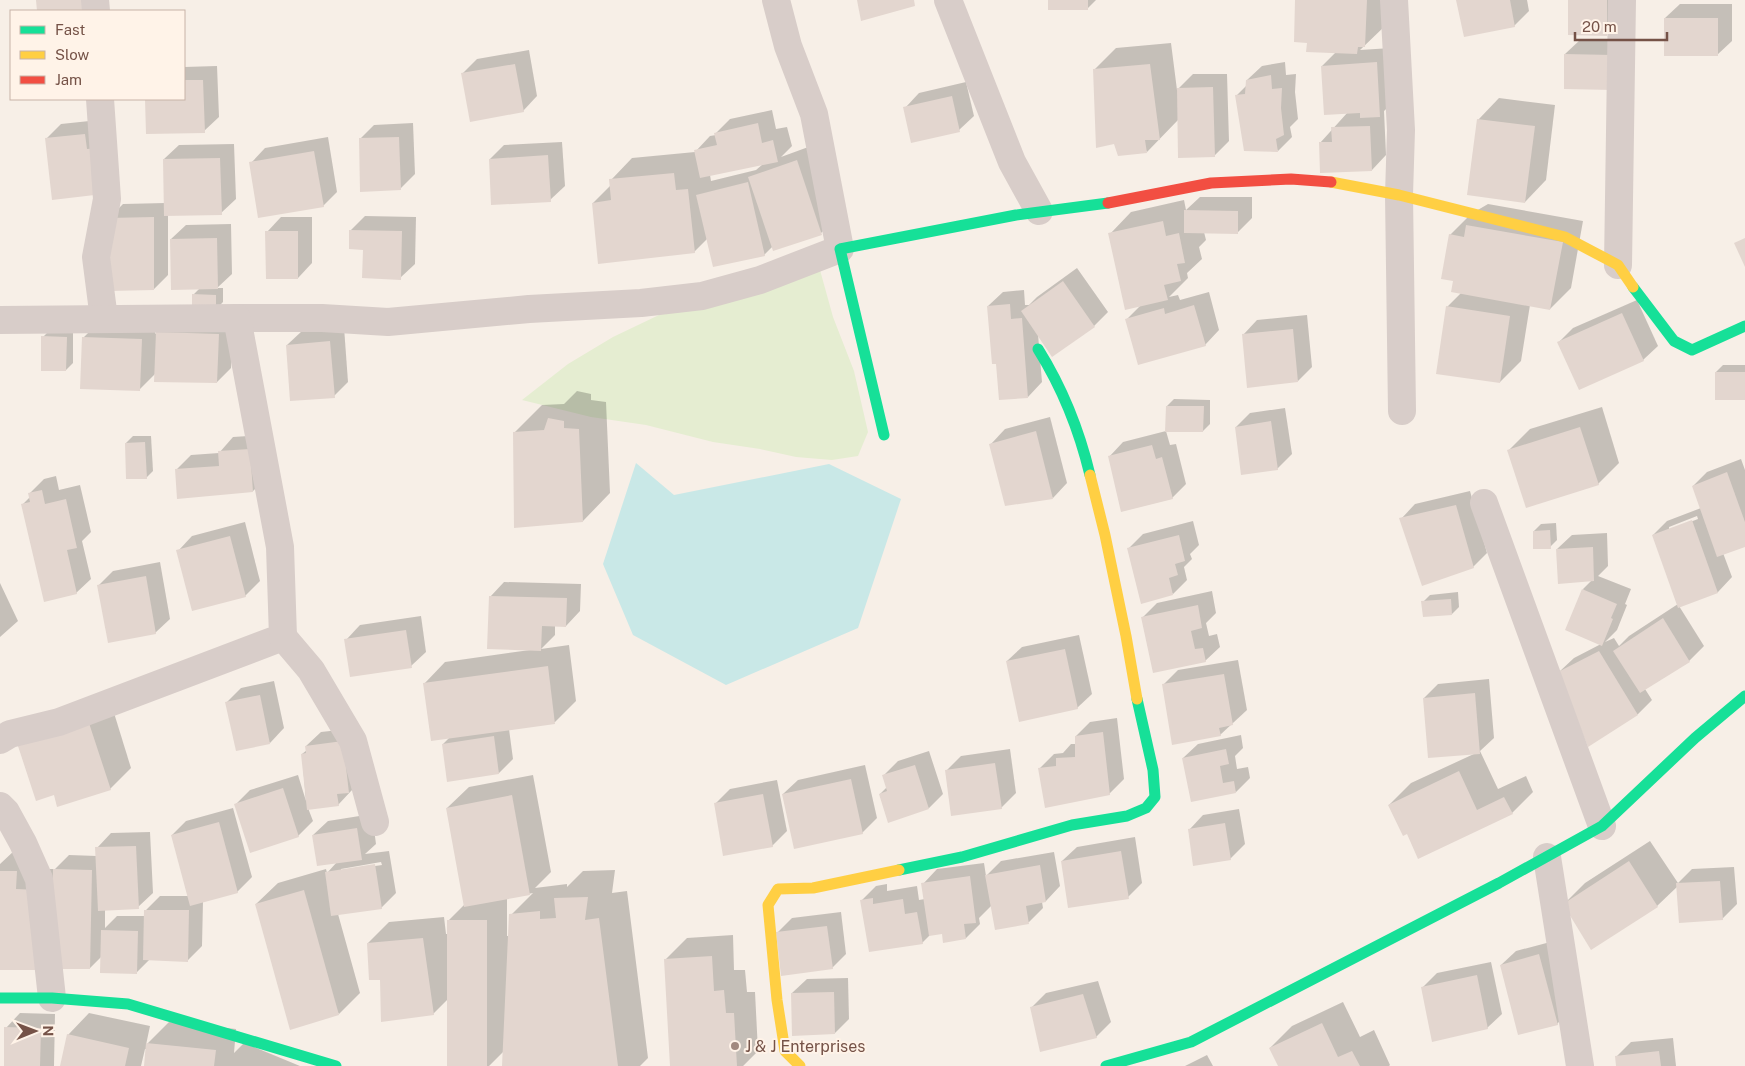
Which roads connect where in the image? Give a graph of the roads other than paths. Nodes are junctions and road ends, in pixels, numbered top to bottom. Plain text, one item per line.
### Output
1 (776, 0) edge
2 (948, 0) edge
3 (1394, 0) edge
4 (1622, 0) edge
5 (100, 100) edge
6 (1399, 195) junction
7 (1039, 212) junction
8 (840, 249) junction
9 (1618, 265) junction
10 (237, 318) junction
11 (104, 319) junction
12 (0, 320) edge
13 (1745, 326) edge
14 (1038, 349) dead end
15 (1402, 411) dead end
16 (884, 435) dead end
17 (1484, 502) dead end
18 (283, 637) junction
19 (1745, 696) edge
20 (0, 740) edge
21 (0, 806) edge
22 (375, 822) dead end
23 (1602, 826) junction
24 (1547, 857) junction
25 (0, 998) edge
26 (52, 998) junction
27 (336, 1066) edge
28 (800, 1066) edge
29 (1106, 1066) edge
30 (1580, 1066) edge

1 - 8 street
2 - 7 street
3 - 6 street
4 - 9 street
5 - 11 street
6 - 7 street
6 - 9 street
6 - 15 street
7 - 8 street
8 - 10 street
8 - 16 street
9 - 13 street
10 - 11 street
10 - 18 street
11 - 12 street
14 - 28 street
17 - 23 street
18 - 20 street
18 - 22 street
19 - 23 street
21 - 26 street
23 - 24 street
24 - 29 street
24 - 30 street
25 - 26 street
26 - 27 street

